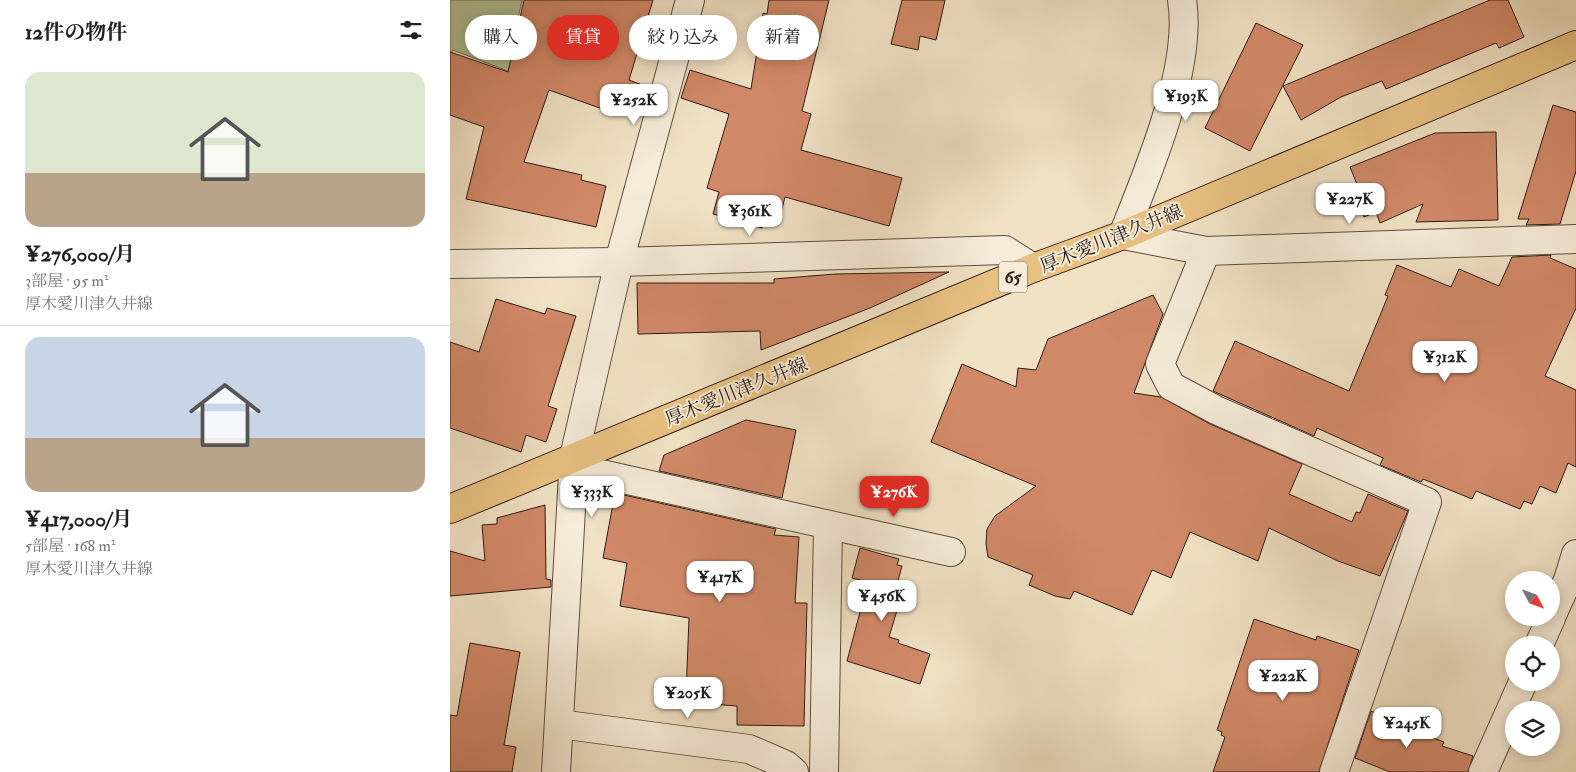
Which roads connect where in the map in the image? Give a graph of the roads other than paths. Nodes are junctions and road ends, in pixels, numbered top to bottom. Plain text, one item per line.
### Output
1 (690, 0) edge
2 (1182, 0) edge
3 (1576, 45) edge
4 (1123, 235) junction
5 (1576, 239) edge
6 (1206, 251) junction
7 (618, 262) junction
8 (450, 264) edge
9 (1033, 268) junction
10 (574, 463) junction
11 (450, 509) edge
12 (828, 524) junction
13 (951, 552) dead end
14 (1576, 554) edge
15 (1560, 609) edge
16 (1520, 691) edge
17 (558, 724) junction
18 (1492, 770) edge
19 (556, 772) edge
20 (794, 772) edge
21 (824, 772) edge
22 (1334, 772) edge

1 - 7 street
2 - 4 street
3 - 4 main road, 厚木愛川津久井線 / 65
4 - 6 street
4 - 9 main road, 厚木愛川津久井線 / 65
5 - 6 street
6 - 22 street
7 - 8 street
7 - 9 street
7 - 10 street
9 - 10 main road, 厚木愛川津久井線 / 65
10 - 11 main road, 厚木愛川津久井線 / 65
10 - 12 street
10 - 17 street
12 - 13 street
12 - 21 street
14 - 15 street
16 - 18 street
17 - 19 street
17 - 20 street

